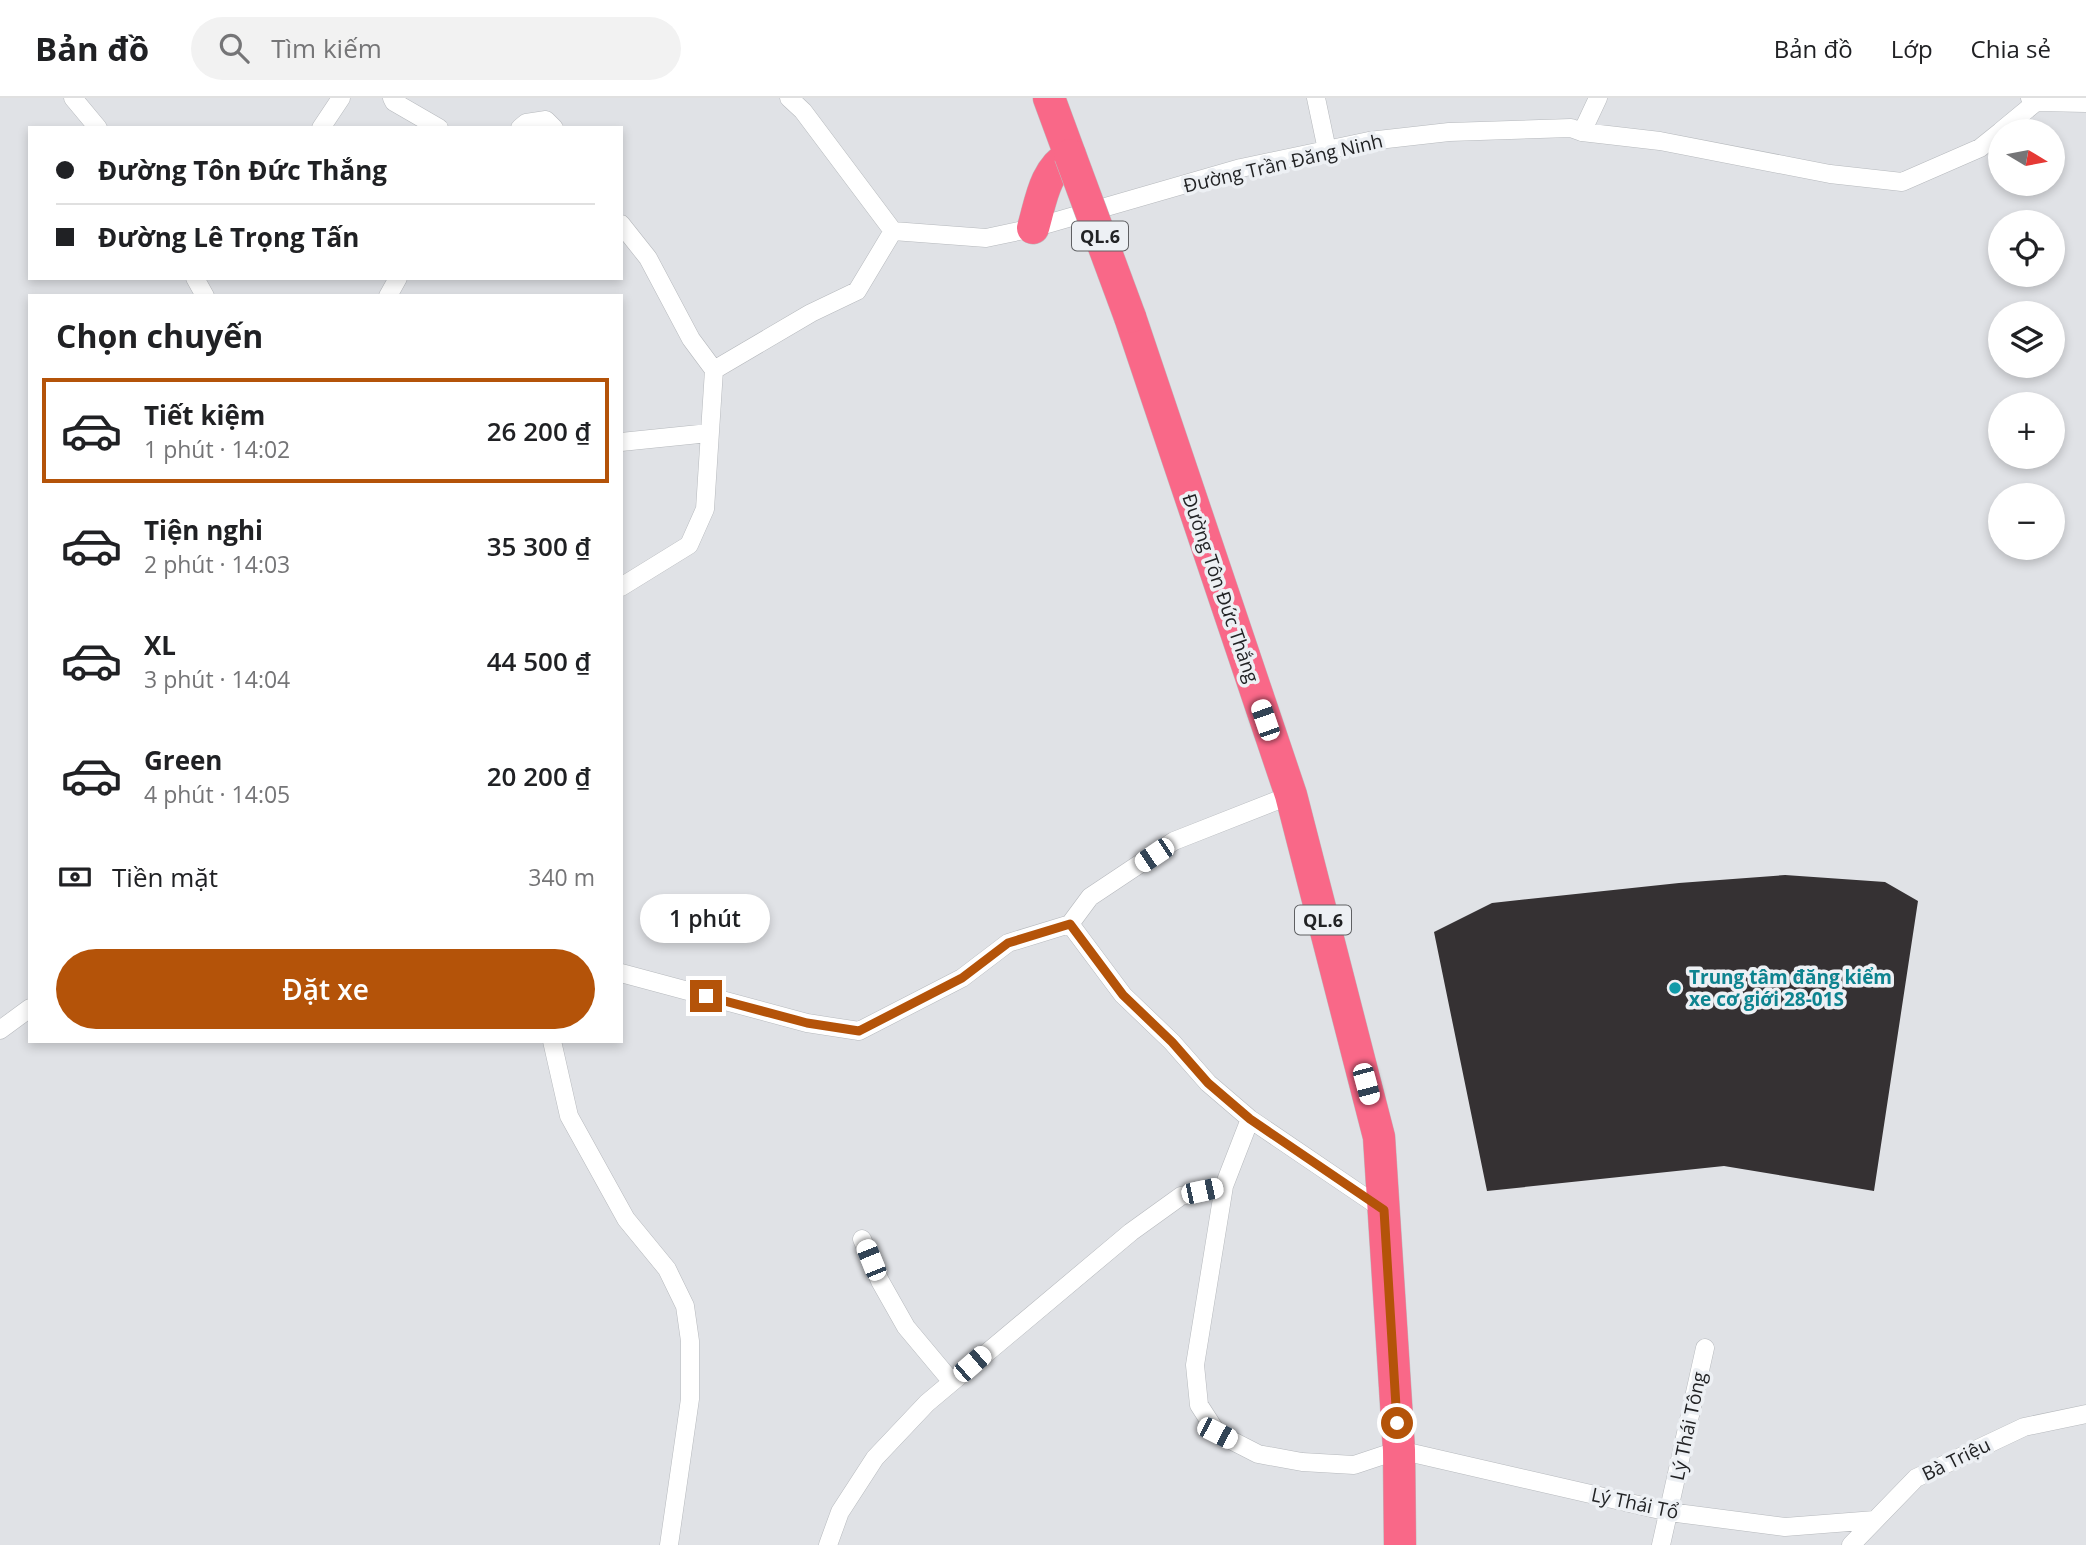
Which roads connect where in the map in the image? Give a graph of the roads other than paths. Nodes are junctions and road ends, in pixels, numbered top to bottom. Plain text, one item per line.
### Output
1 (74, 98) edge
2 (341, 98) edge
3 (392, 98) edge
4 (789, 98) edge
5 (1049, 98) edge
6 (1316, 98) edge
7 (1598, 98) edge
8 (2037, 99) edge
9 (2086, 103) edge
10 (2015, 119) edge
11 (96, 126) edge
12 (322, 126) edge
13 (436, 126) edge
14 (522, 126) edge
15 (552, 126) edge
16 (1582, 131) junction
17 (1988, 142) edge
18 (1327, 150) junction
19 (1070, 155) junction
20 (623, 227) edge
21 (1033, 228) junction
22 (893, 231) junction
23 (714, 370) junction
24 (709, 433) junction
25 (623, 442) edge
26 (623, 586) edge
27 (1291, 795) junction
28 (1070, 924) junction
29 (623, 974) edge
30 (28, 1009) edge
31 (0, 1030) edge
32 (552, 1043) edge
33 (1250, 1119) junction
34 (1224, 1186) junction
35 (1384, 1210) junction
36 (862, 1238) dead end
37 (1705, 1348) dead end
38 (952, 1382) junction
39 (2086, 1415) edge
40 (1399, 1450) junction
41 (1670, 1512) junction
42 (1875, 1520) junction
43 (669, 1545) edge
44 (828, 1545) edge
45 (1400, 1545) edge
46 (1661, 1545) edge
47 (1851, 1545) edge

1 - 11 street
2 - 12 street
3 - 13 street
4 - 22 street
5 - 19 highway, Đường Tôn Đức Thắng / QL.6
6 - 18 street
7 - 16 street
8 - 9 street
8 - 10 street, Đường Trần Đăng Ninh
14 - 15 street
16 - 17 street, Đường Trần Đăng Ninh
16 - 18 street, Đường Trần Đăng Ninh
18 - 21 street, Đường Trần Đăng Ninh
19 - 21 highway
19 - 27 highway, Đường Tôn Đức Thắng / QL.6, bridge
20 - 23 street
21 - 22 street, Đường Trần Đăng Ninh
22 - 23 street
23 - 24 street
24 - 25 street
24 - 26 street
27 - 28 street
27 - 35 highway, Đường Tôn Đức Thắng / QL.6
28 - 29 street
28 - 33 street
30 - 31 street
32 - 43 street
33 - 34 street
33 - 35 street
34 - 38 street
34 - 40 street
35 - 40 highway, Đường Tôn Đức Thắng / QL.6
36 - 38 street
37 - 41 street, Lý Thái Tông
38 - 44 street
39 - 42 street, Bà Triệu
40 - 41 street, Lý Thái Tổ
40 - 45 highway, Đường Tôn Đức Thắng / QL.6
41 - 42 street, Lý Thái Tổ
41 - 46 street, Lý Thái Tông
42 - 47 street, Bà Triệu

